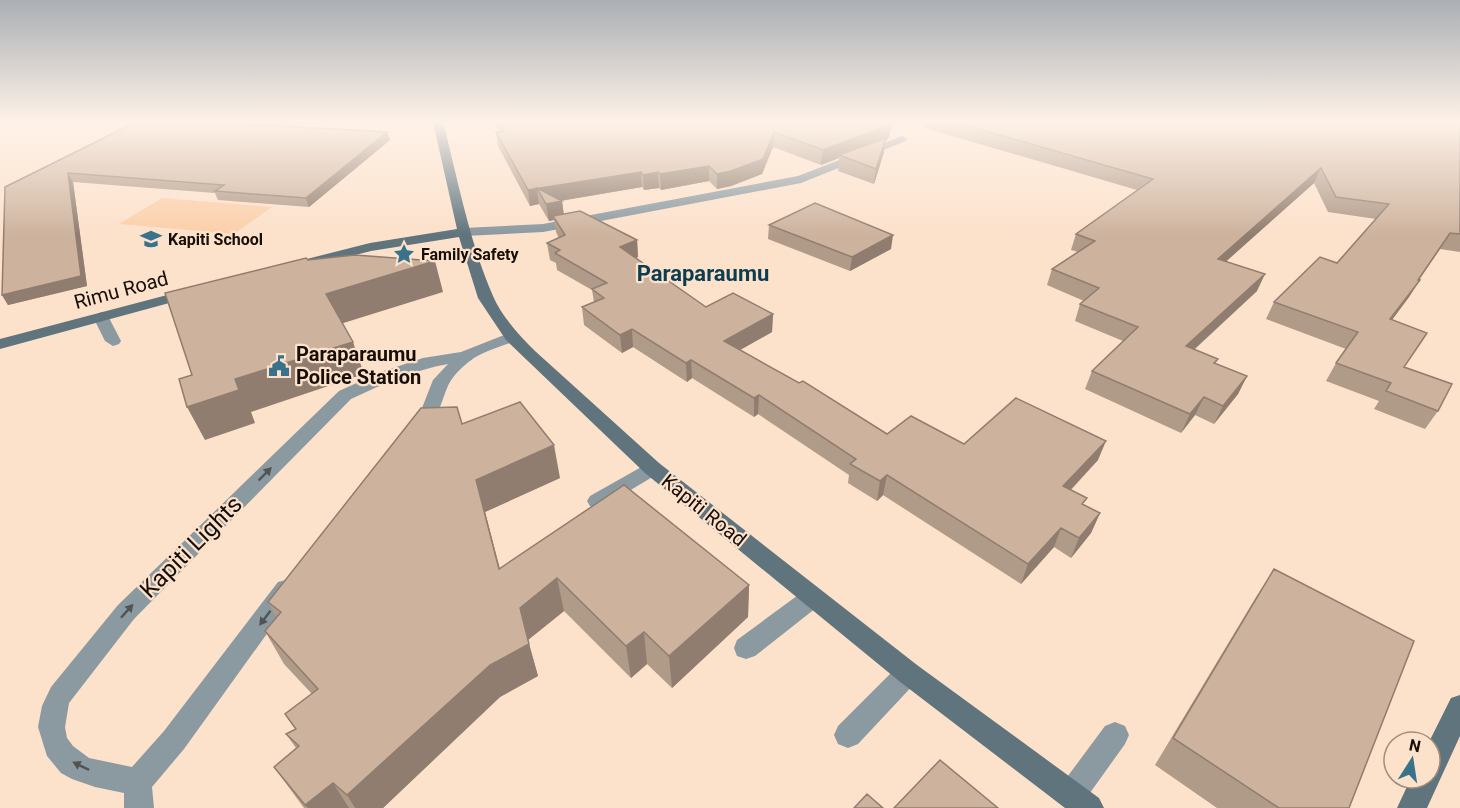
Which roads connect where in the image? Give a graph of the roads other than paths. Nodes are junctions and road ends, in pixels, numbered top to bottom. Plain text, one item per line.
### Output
1 (447, 160) edge
2 (850, 160) edge
3 (464, 232) junction
4 (294, 266) edge
5 (208, 288) edge
6 (101, 317) junction
7 (512, 336) junction
8 (113, 341) dead end
9 (0, 344) edge
10 (465, 356) junction
11 (404, 444) edge
12 (652, 468) junction
13 (597, 501) edge
14 (299, 572) edge
15 (813, 597) junction
16 (746, 648) dead end
17 (908, 673) junction
18 (1460, 707) edge
19 (848, 735) dead end
20 (1115, 735) dead end
21 (1442, 745) edge
22 (1420, 790) edge
23 (138, 795) edge
24 (1080, 801) edge
25 (1412, 808) edge

1 - 3 main road, Kapiti Road
2 - 3 street
3 - 4 main road
3 - 7 main road, Kapiti Road
5 - 6 main road, Rimu Road
6 - 8 street
6 - 9 main road, Rimu Road
7 - 10 street, Kapiti Lights
7 - 12 main road, Kapiti Road
10 - 11 street, Kapiti Lights
23 -> 10 street, Kapiti Lights
12 - 13 street
12 - 15 main road, Kapiti Road
14 -> 23 street, Kapiti Lights
15 - 16 street
15 - 17 main road, Kapiti Road
17 - 19 street
17 - 24 main road, Kapiti Road
18 - 21 main road
20 - 24 street
22 - 25 main road

